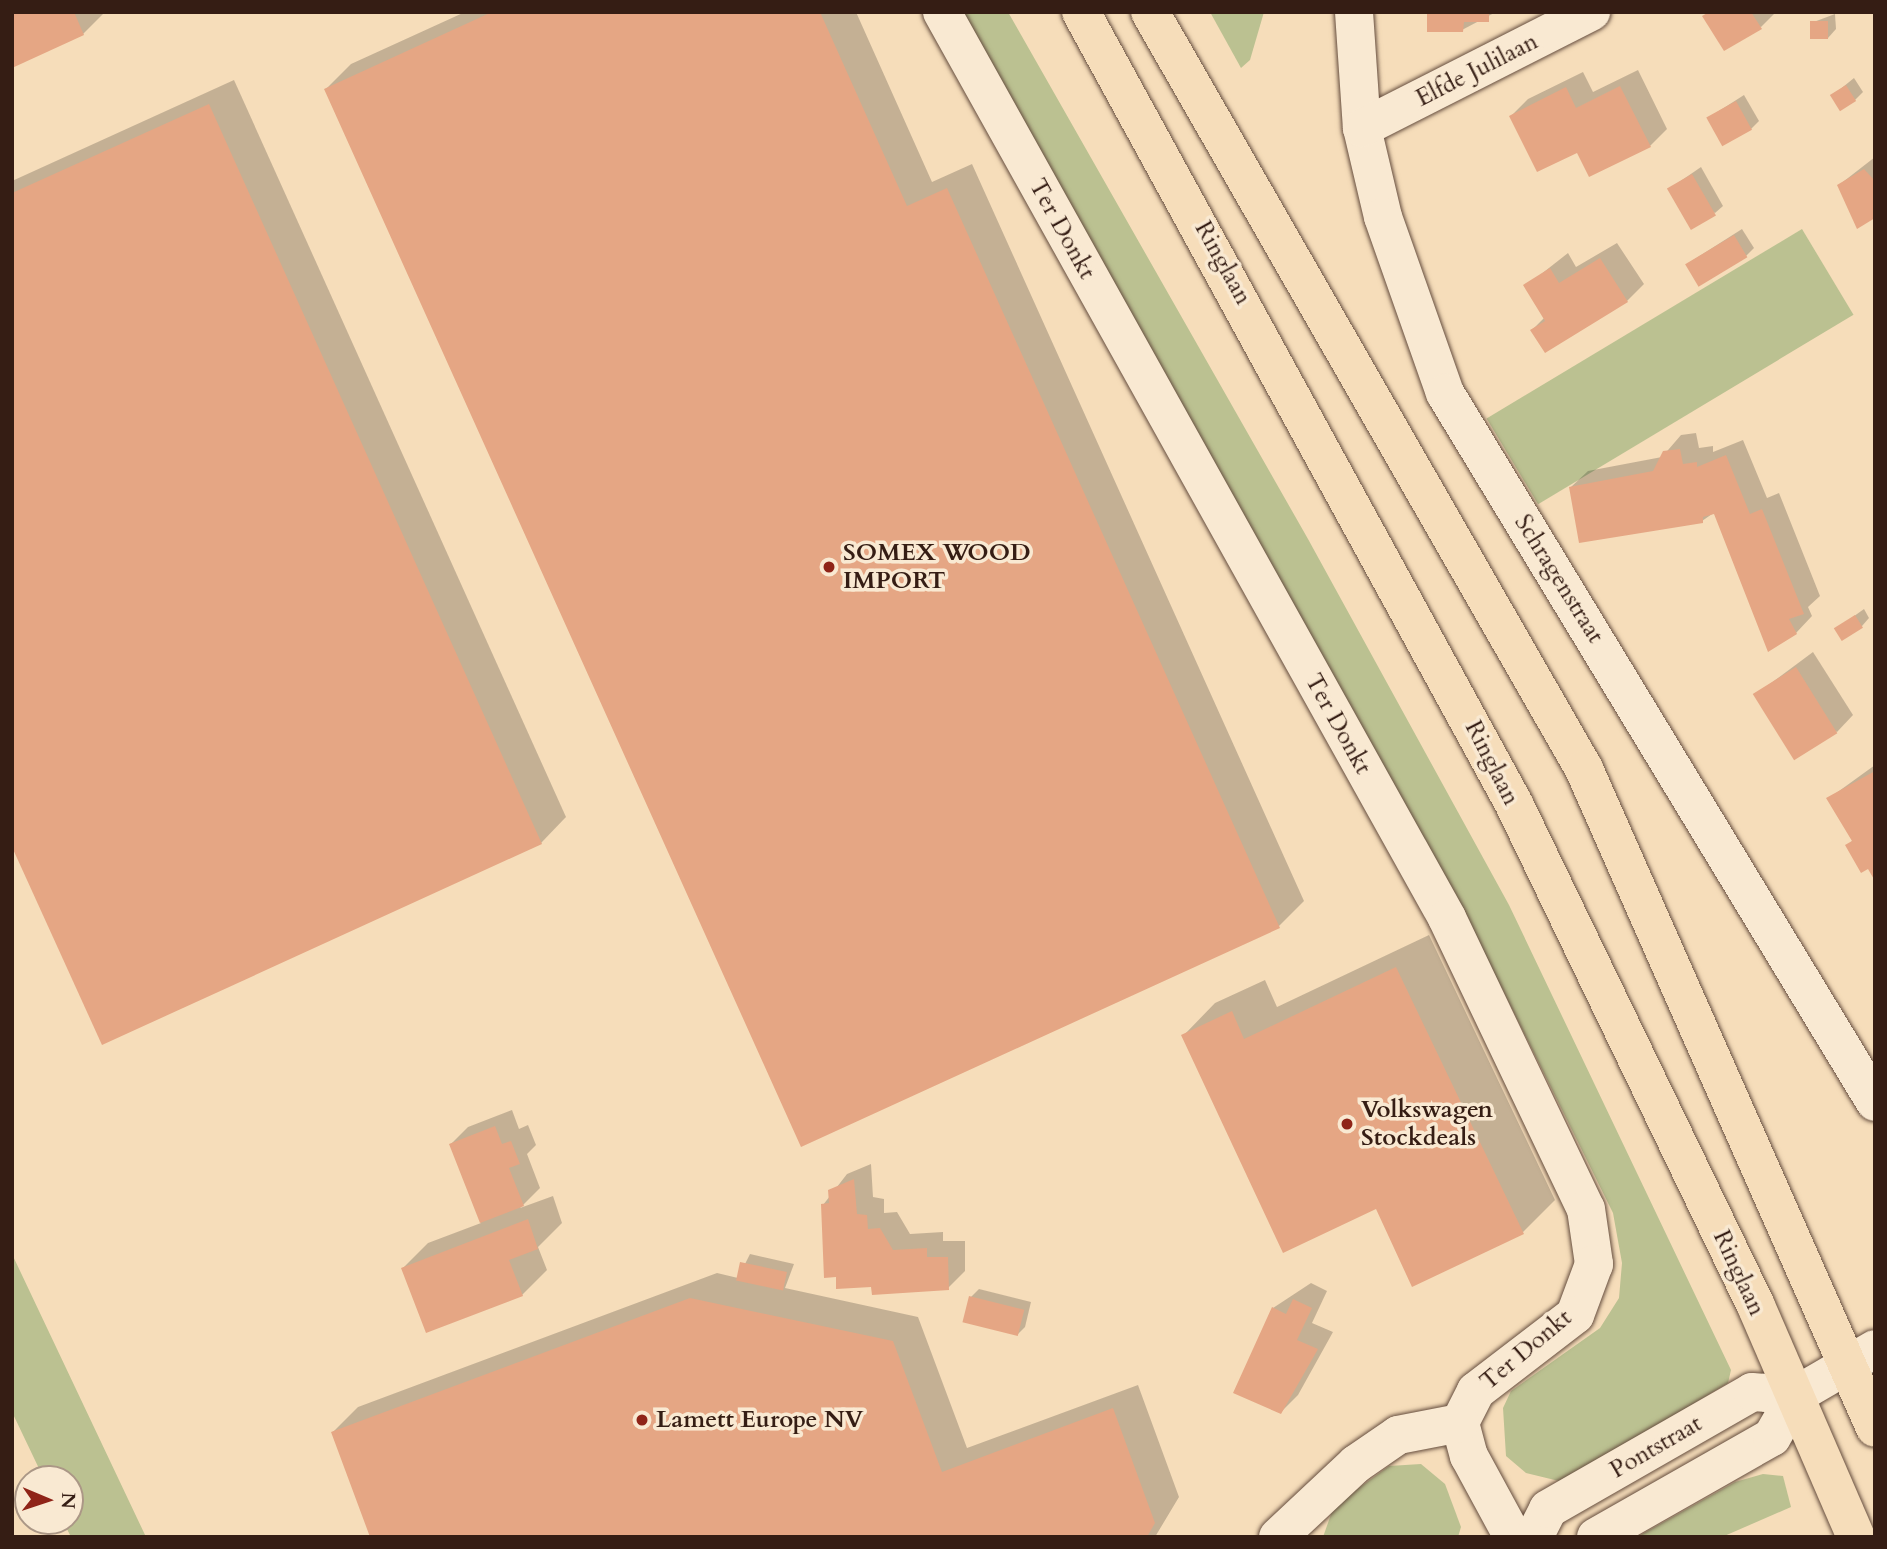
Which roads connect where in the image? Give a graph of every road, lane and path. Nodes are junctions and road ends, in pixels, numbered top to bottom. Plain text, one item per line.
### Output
1 (942, 12) edge
2 (1082, 12) edge
3 (1150, 12) edge
4 (1354, 12) edge
5 (1591, 12) edge
6 (1362, 128) junction
7 (1875, 1102) edge
8 (1862, 1357) edge
9 (1796, 1395) junction
10 (1460, 1423) junction
11 (1875, 1428) edge
12 (1278, 1537) edge
13 (1513, 1537) edge
14 (1534, 1537) edge
15 (1596, 1537) edge
16 (1856, 1537) edge

1 - 10 street, Ter Donkt
2 - 9 main road, Ringlaan
3 - 8 main road
4 - 6 street, Schragenstraat
5 - 6 street, Elfde Julilaan
6 - 7 street, Schragenstraat
8 - 9 street, Pontstraat
8 - 11 main road
9 - 14 street, Pontstraat
9 - 15 street, Pontstraat
9 - 16 main road, Ringlaan
10 - 12 street
10 - 13 street

